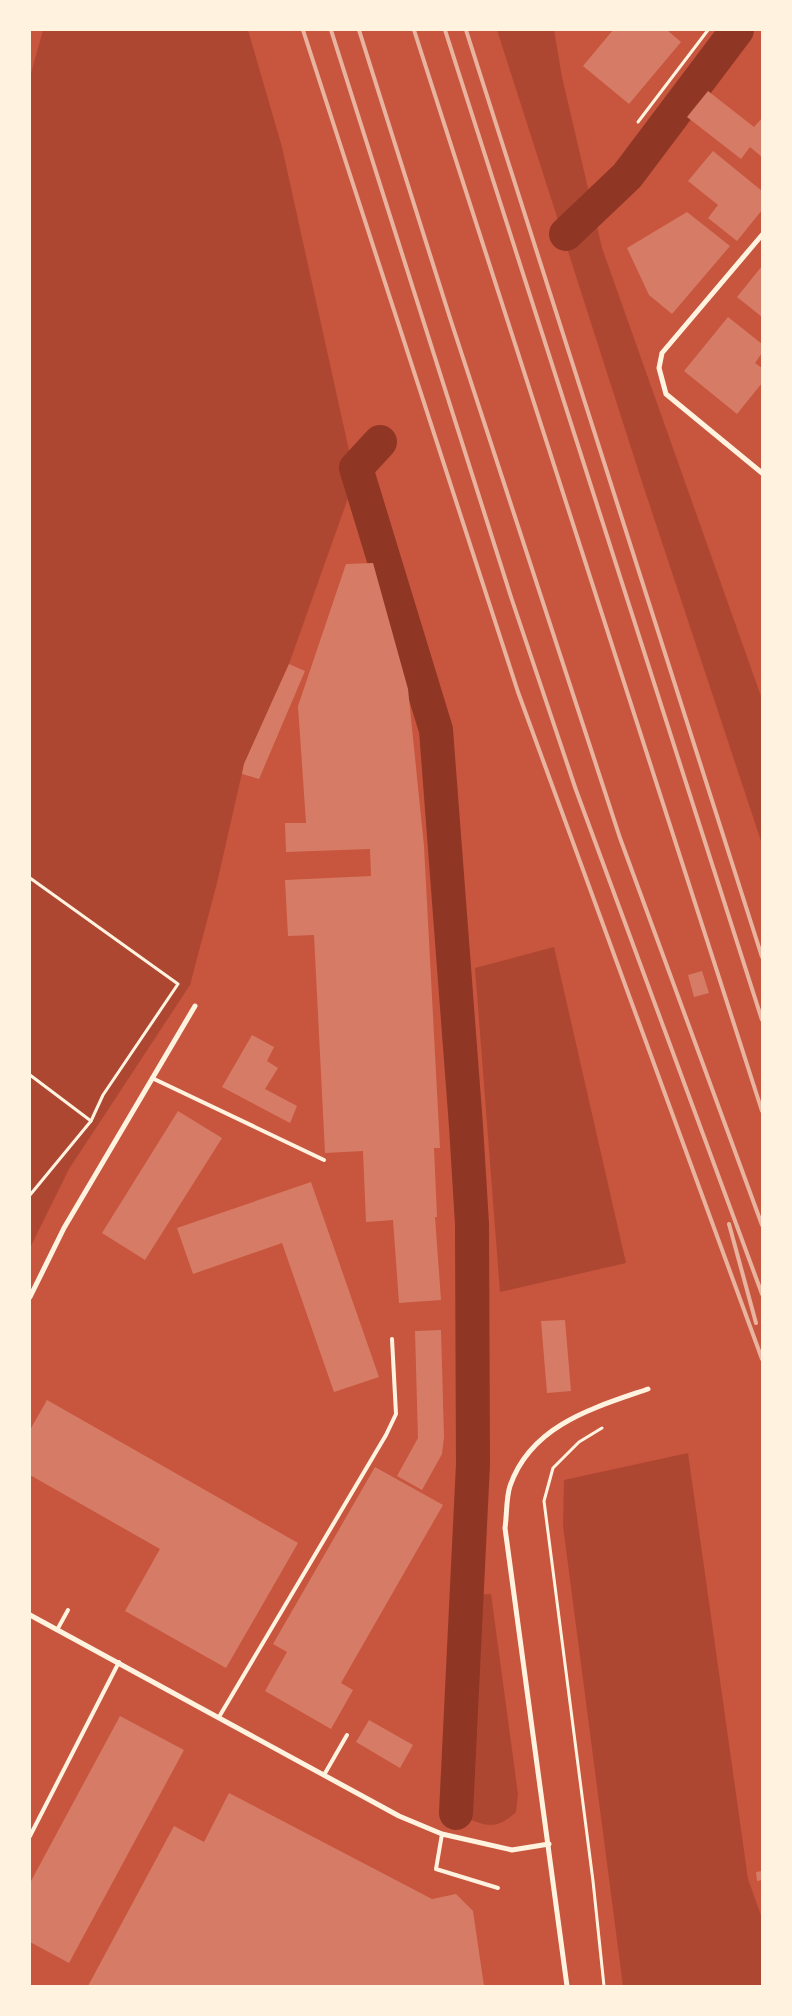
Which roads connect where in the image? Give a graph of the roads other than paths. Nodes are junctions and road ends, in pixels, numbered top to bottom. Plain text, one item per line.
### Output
1 (762, 235) edge
2 (762, 473) edge
3 (195, 1006) dead end
4 (152, 1078) junction
5 (324, 1160) dead end
6 (30, 1297) edge
7 (392, 1339) dead end
8 (648, 1389) dead end
9 (68, 1610) dead end
10 (30, 1615) edge
11 (56, 1630) junction
12 (118, 1662) junction
13 (219, 1717) junction
14 (347, 1735) dead end
15 (324, 1775) junction
16 (442, 1834) junction
17 (30, 1836) edge
18 (549, 1844) junction
19 (498, 1888) dead end
20 (567, 1986) edge

1 - 2 street
3 - 4 street
4 - 5 lane
4 - 6 street
7 - 13 lane
8 - 18 street
9 - 11 lane
10 - 11 street
11 - 12 street
12 - 13 street
12 - 17 lane
13 - 15 street
14 - 15 lane
15 - 16 street
16 - 18 street
16 - 19 lane
18 - 20 street

